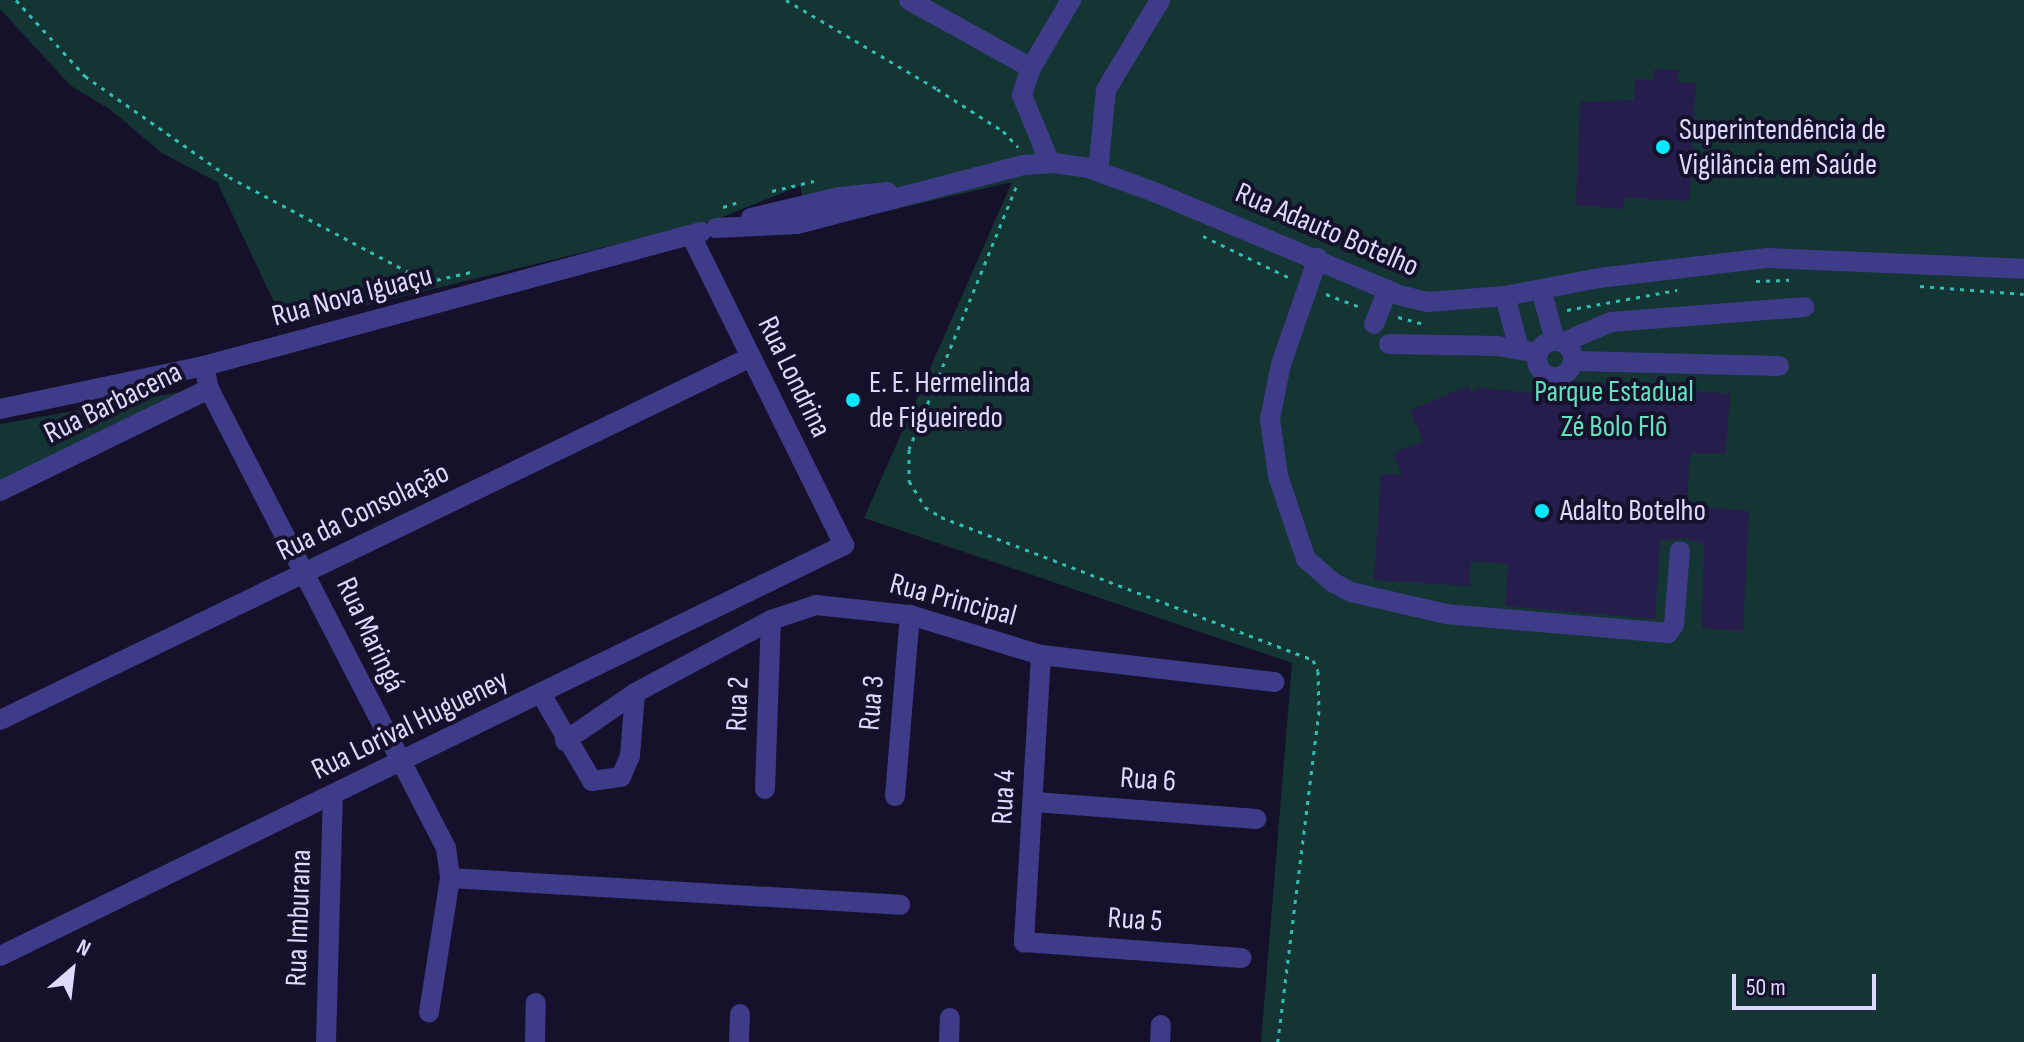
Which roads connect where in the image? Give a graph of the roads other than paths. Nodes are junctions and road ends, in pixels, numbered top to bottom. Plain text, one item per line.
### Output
1 (909, 0) edge
2 (1071, 0) edge
3 (1160, 0) edge
4 (1031, 68) junction
5 (1050, 163) junction
6 (1024, 165) joint
7 (1098, 172) junction
8 (691, 235) junction
9 (1318, 258) junction
10 (2024, 272) edge
11 (1388, 290) junction
12 (1541, 290) junction
13 (1505, 296) junction
14 (1804, 307) dead end
15 (1374, 324) dead end
16 (1560, 341) junction
17 (1389, 344) dead end
18 (1529, 351) junction
19 (751, 357) junction
20 (1574, 361) junction
21 (204, 366) junction
22 (1779, 366) dead end
23 (209, 389) junction
24 (0, 409) edge
25 (0, 491) edge
26 (844, 545) joint
27 (1680, 551) dead end
28 (307, 572) junction
29 (910, 615) junction
30 (771, 620) junction
31 (1041, 655) junction
32 (1274, 682) dead end
33 (635, 693) junction
34 (541, 694) junction
35 (0, 720) edge
36 (565, 741) junction
37 (396, 760) junction
38 (765, 789) dead end
39 (895, 796) dead end
40 (333, 797) junction
41 (1035, 802) junction
42 (1256, 819) dead end
43 (450, 878) junction
44 (900, 905) dead end
45 (1024, 942) joint
46 (0, 956) edge
47 (1241, 958) dead end
48 (536, 1003) dead end
49 (429, 1012) dead end
50 (740, 1014) dead end
51 (950, 1018) dead end
52 (326, 1042) edge
53 (535, 1042) edge
54 (739, 1042) edge
55 (949, 1042) edge

1 - 4 street
2 - 4 street
3 - 7 street
4 - 5 street
5 - 6 street, Rua Adauto Botelho
5 - 7 street, Rua Adauto Botelho
6 - 8 street, Rua Nova Iguaçu
7 - 9 street, Rua Adauto Botelho
8 - 19 street, Rua Londrina
8 - 21 street, Rua Nova Iguaçu
9 - 11 street, Rua Adauto Botelho
9 - 27 street
10 - 12 street, Rua Adauto Botelho
11 - 13 street, Rua Adauto Botelho
11 - 15 street
12 - 13 street, Rua Adauto Botelho
12 - 16 street
13 - 18 street
14 - 16 street
16 - 18 street
16 - 20 street
17 - 18 street
18 - 20 street
19 - 26 street, Rua Londrina
19 - 28 street, Rua da Consolação
20 - 22 street
21 - 23 street, Rua Maringá
21 - 24 street, Rua Nova Iguaçu
23 - 25 street, Rua Barbacena
23 - 28 street, Rua Maringá
26 - 34 street, Rua Lorival Hugueney
28 - 35 street, Rua da Consolação
28 - 37 street, Rua Maringá
29 - 30 street, Rua Principal
29 - 31 street, Rua Principal
29 - 39 street, Rua 3
30 - 33 street, Rua Principal
30 - 38 street, Rua 2
31 - 32 street, Rua Principal
31 - 41 street, Rua 4
33 - 36 street, Rua Principal
33 - 36 street
34 - 36 street
34 - 37 street, Rua Lorival Hugueney
37 - 40 street, Rua Lorival Hugueney
37 - 43 street, Rua Maringá
40 - 46 street, Rua Lorival Hugueney
40 - 52 street, Rua Imburana
41 - 42 street, Rua 6
41 - 45 street, Rua 4
43 - 44 street
43 - 49 street
45 - 47 street, Rua 5
48 - 53 street
50 - 54 street
51 - 55 street

